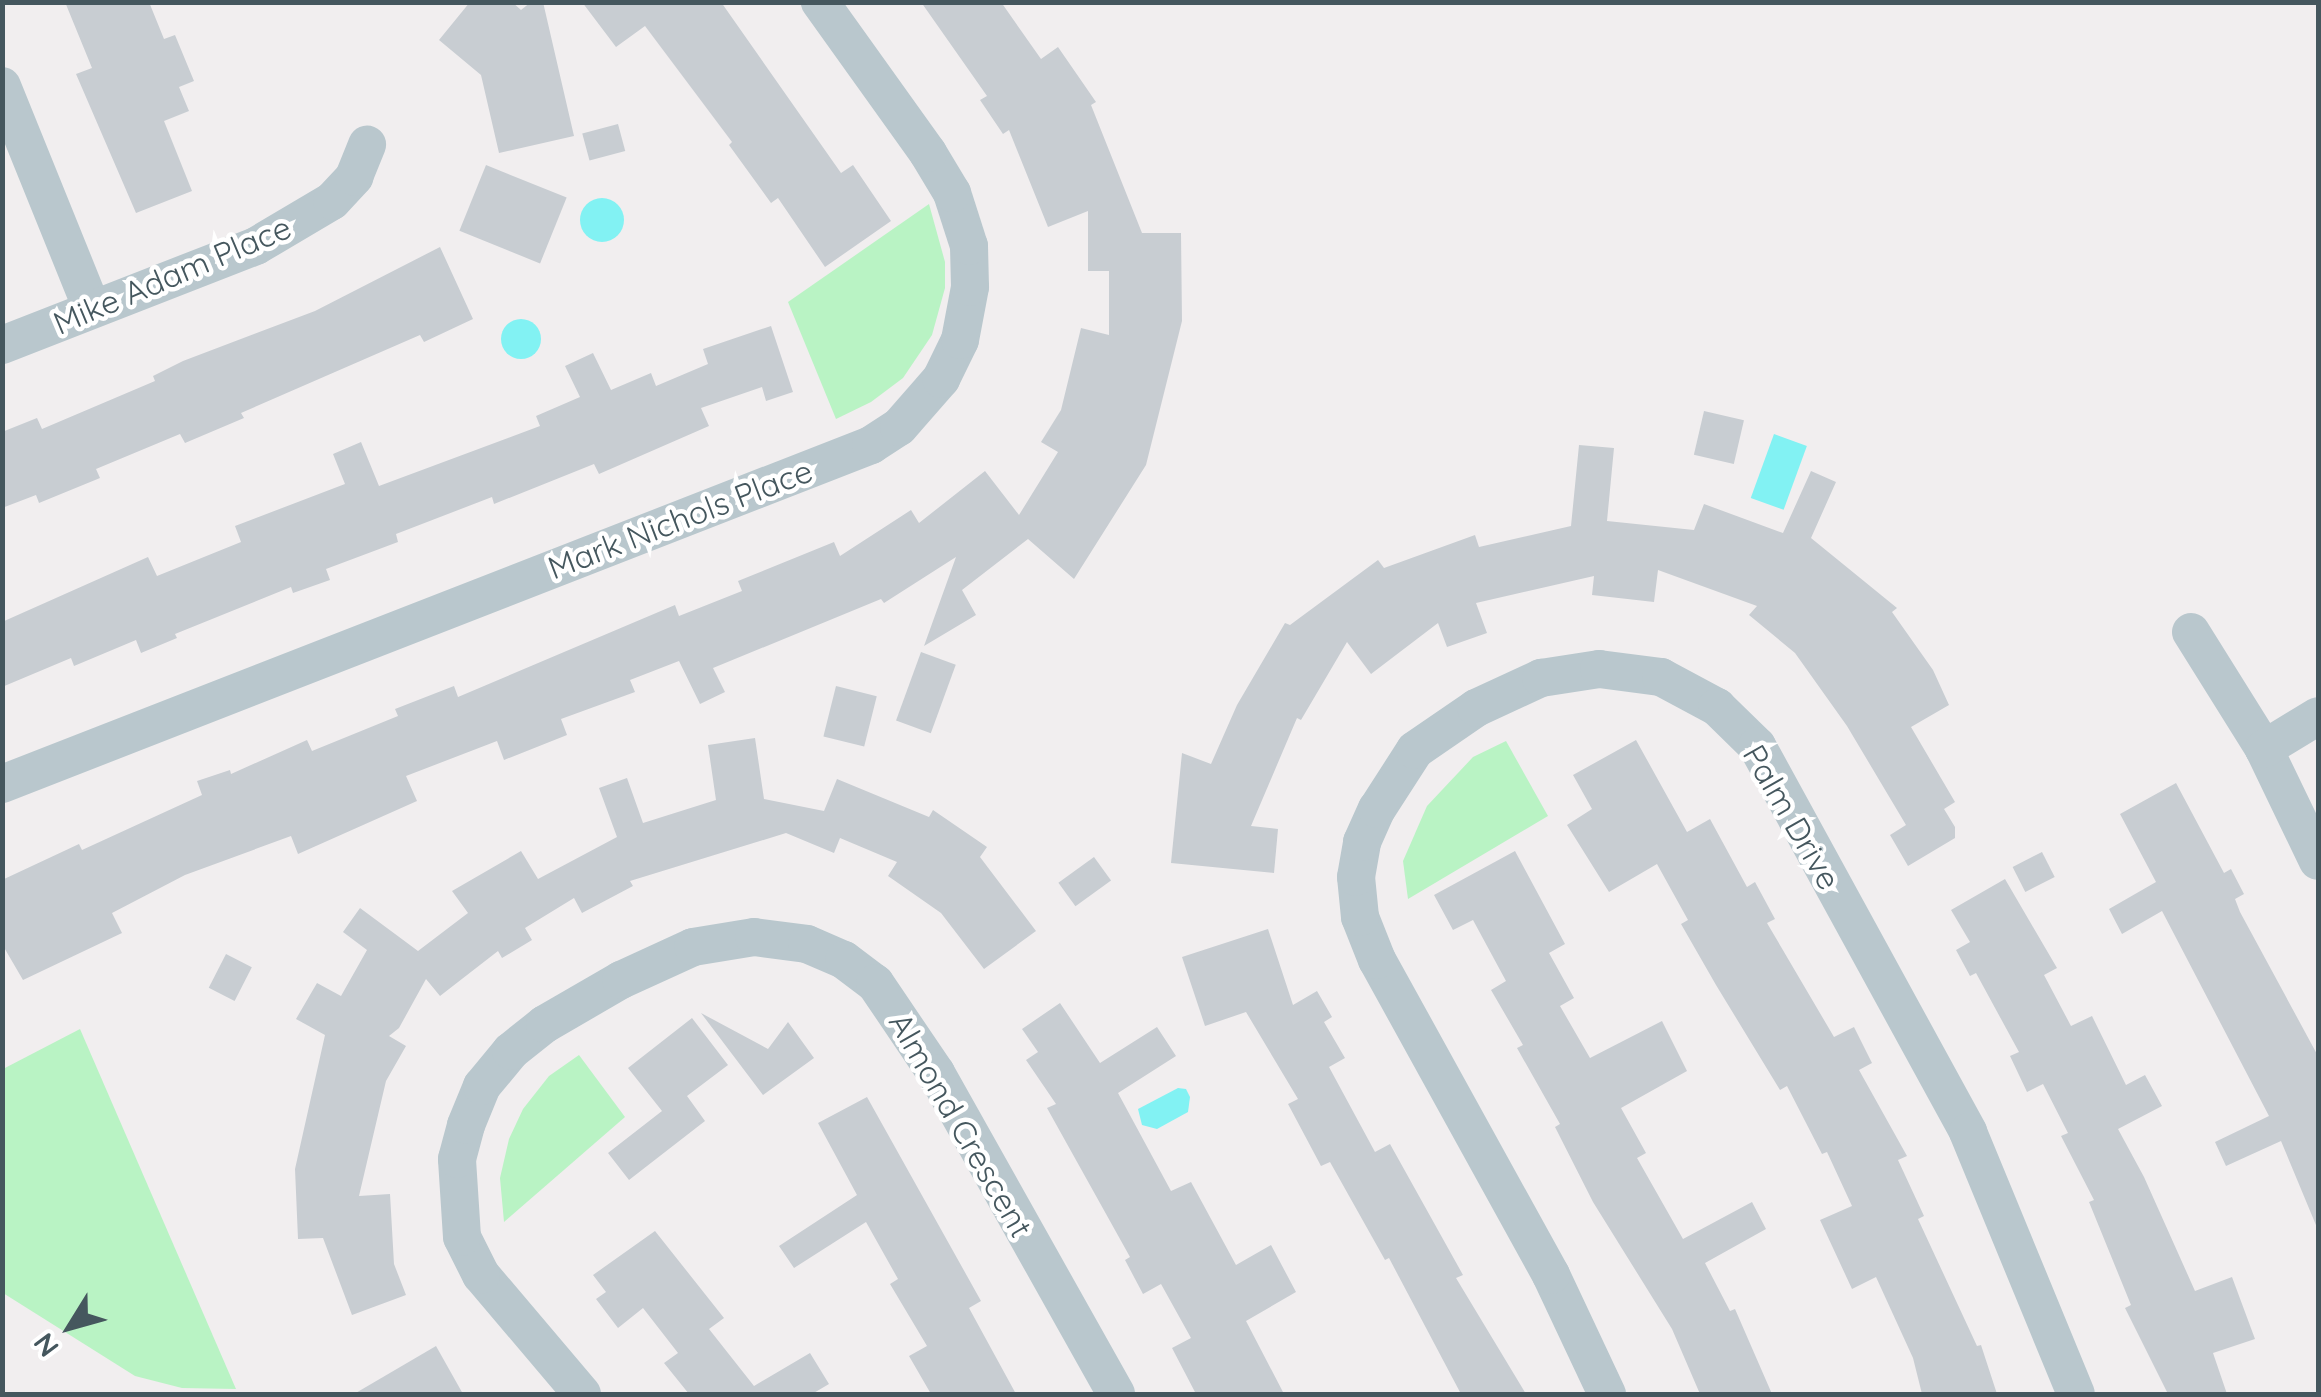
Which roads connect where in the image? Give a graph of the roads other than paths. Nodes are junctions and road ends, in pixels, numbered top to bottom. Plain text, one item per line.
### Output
1 (820, 2) edge
2 (2, 86) edge
3 (368, 145) dead end
4 (92, 309) junction
5 (2, 345) edge
6 (2192, 632) dead end
7 (2318, 716) edge
8 (2264, 748) junction
9 (2, 784) edge
10 (2318, 861) edge
11 (582, 1394) edge
12 (1116, 1394) edge
13 (1607, 1394) edge
14 (2076, 1394) edge

1 - 9 street, Mark Nichols Place
2 - 4 street
3 - 4 street, Mike Adam Place
4 - 5 street, Mike Adam Place
6 - 8 street
7 - 8 street
8 - 10 street
11 - 12 street, Almond Crescent
13 - 14 street, Palm Drive

